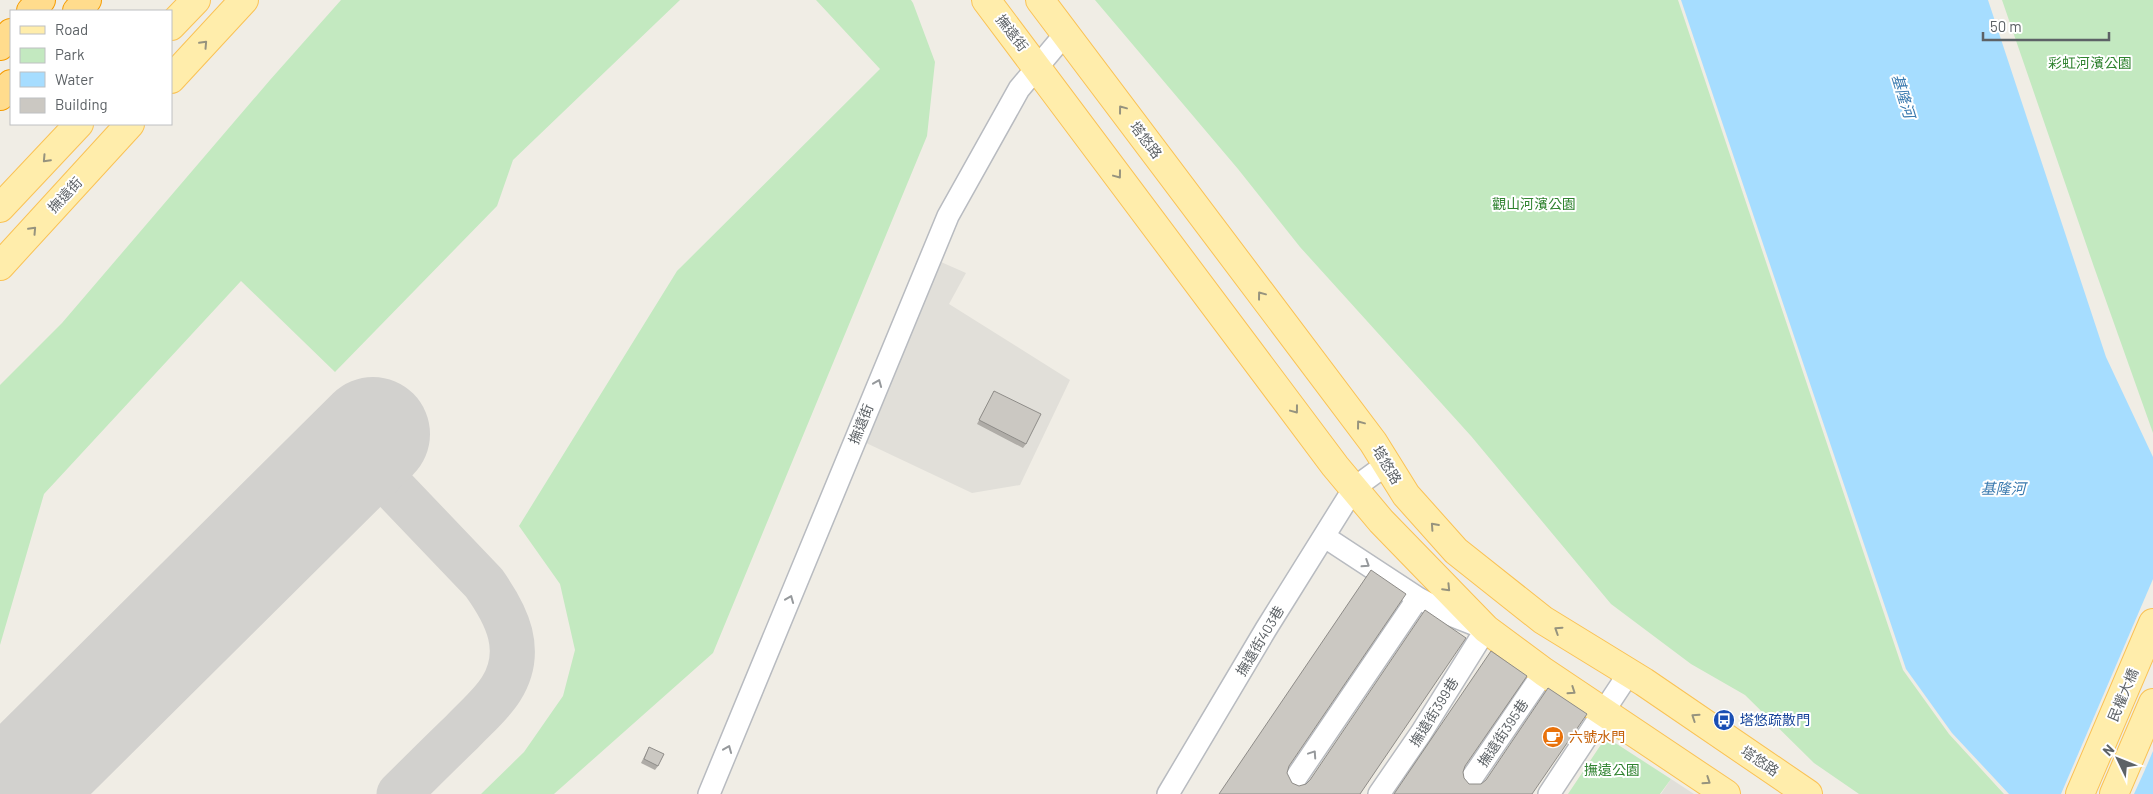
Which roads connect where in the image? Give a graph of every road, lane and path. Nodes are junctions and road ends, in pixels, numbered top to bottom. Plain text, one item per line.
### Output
1 (42, 0) edge
2 (87, 0) edge
3 (196, 0) edge
4 (244, 0) edge
5 (986, 0) edge
6 (1040, 0) edge
7 (32, 10) edge
8 (78, 10) edge
9 (172, 25) edge
10 (1066, 33) junction
11 (10, 35) edge
12 (0, 46) edge
13 (1037, 66) junction
14 (172, 78) edge
15 (10, 85) edge
16 (0, 96) edge
17 (78, 125) edge
18 (129, 125) edge
19 (0, 208) edge
20 (0, 266) edge
21 (1387, 464) junction
22 (1354, 488) junction
23 (1325, 537) junction
24 (1418, 598) junction
25 (2153, 623) edge
26 (1486, 629) junction
27 (1544, 672) junction
28 (1629, 673) junction
29 (2153, 703) edge
30 (1603, 712) junction
31 (709, 794) edge
32 (1168, 794) edge
33 (1286, 794) edge
34 (1379, 794) edge
35 (1461, 794) edge
36 (1549, 794) edge
37 (1726, 794) edge
38 (1808, 794) edge
39 (2080, 794) edge
40 (2114, 794) edge

1 - 7 highway
2 - 8 highway
3 - 9 main road
14 -> 4 main road
5 - 13 main road, 撫遠街
6 - 10 main road
10 - 13 street, 撫遠街
21 -> 10 main road, 塔悠路
11 - 12 highway
13 -> 22 main road
31 -> 13 street, 撫遠街
15 - 16 highway
17 -> 19 main road
20 -> 18 main road, 撫遠街
21 - 22 street
28 -> 21 main road, 塔悠路
22 - 23 street, 撫遠街403巷
22 -> 26 main road
23 -> 24 street
23 - 32 street, 撫遠街403巷
24 - 26 street
33 -> 24 street
25 - 39 main road, 民權大橋
26 - 27 main road
26 - 34 street, 撫遠街399巷
27 -> 30 main road
27 - 35 street, 撫遠街395巷
28 - 30 street
38 -> 28 main road, 塔悠路
29 - 40 main road
30 - 36 street
30 -> 37 main road

